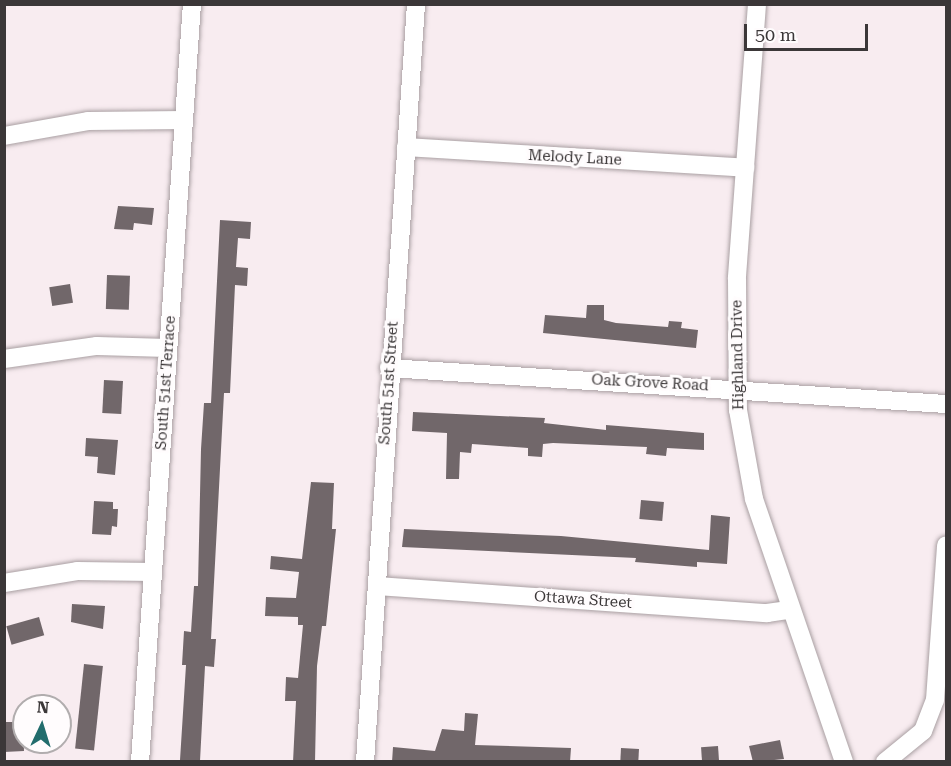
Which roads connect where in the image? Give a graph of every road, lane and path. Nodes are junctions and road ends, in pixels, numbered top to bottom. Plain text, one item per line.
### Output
1 (192, 4) edge
2 (416, 4) edge
3 (757, 4) edge
4 (184, 120) junction
5 (4, 136) edge
6 (406, 147) junction
7 (745, 168) junction
8 (168, 348) junction
9 (4, 359) edge
10 (389, 368) junction
11 (737, 389) junction
12 (946, 404) edge
13 (946, 545) edge
14 (153, 572) junction
15 (4, 583) edge
16 (377, 586) junction
17 (789, 610) junction
18 (140, 762) edge
19 (365, 762) edge
20 (844, 762) edge
21 (885, 762) edge

1 - 4 street, South 51st Terrace
2 - 6 street, South 51st Street
3 - 7 street, Highland Drive
4 - 5 street
4 - 8 street, South 51st Terrace
6 - 7 street, Melody Lane
6 - 10 street, South 51st Street
7 - 11 street, Highland Drive
8 - 9 street
8 - 14 street, South 51st Terrace
10 - 11 street, Oak Grove Road
10 - 16 street, South 51st Street
11 - 12 street, Oak Grove Road
11 - 17 street, Highland Drive
13 - 21 street
14 - 15 street
14 - 18 street, South 51st Terrace
16 - 17 street, Ottawa Street
16 - 19 street, South 51st Street
17 - 20 street, Highland Drive

